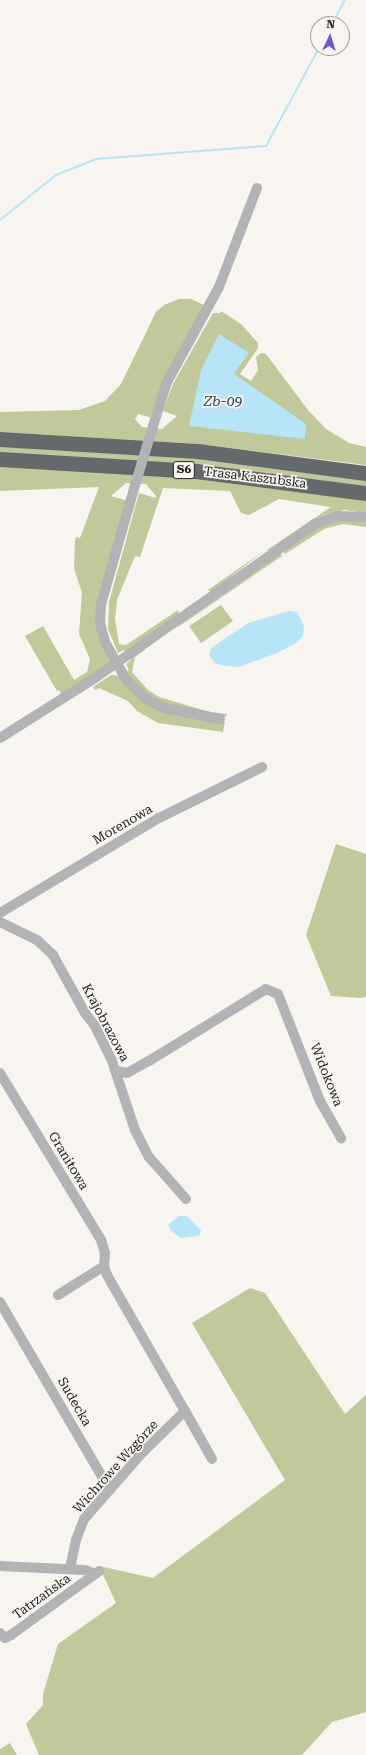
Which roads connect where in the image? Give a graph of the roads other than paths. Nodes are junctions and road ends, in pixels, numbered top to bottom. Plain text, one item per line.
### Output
1 (257, 188) dead end
2 (0, 439) edge
3 (0, 459) edge
4 (366, 473) edge
5 (366, 493) edge
6 (366, 517) edge
7 (116, 664) junction
8 (220, 719) dead end
9 (0, 738) edge
10 (262, 767) dead end
11 (0, 913) edge
12 (0, 922) edge
13 (117, 1071) junction
14 (0, 1073) edge
15 (341, 1138) dead end
16 (186, 1199) dead end
17 (104, 1266) junction
18 (58, 1295) dead end
19 (0, 1302) edge
20 (185, 1411) junction
21 (212, 1459) dead end
22 (110, 1490) junction
23 (0, 1566) edge
24 (70, 1569) junction
25 (0, 1633) edge

1 - 7 street, bridge
2 - 4 highway, Trasa Kaszubska / S6
3 - 5 highway, Trasa Kaszubska / S6
6 - 7 street
7 - 8 street
7 - 9 street
10 - 11 street, Morenowa
12 - 13 street, Krajobrazowa
13 - 15 street, Widokowa
13 - 16 street, Krajobrazowa
14 - 17 street, Granitowa
17 - 18 street
17 - 20 street
19 - 22 street, Sudecka
20 - 21 street
20 - 22 street, Wichrowe Wzgórze
22 - 24 street, Wichrowe Wzgórze
23 - 24 street
24 - 25 street, Tatrzańska

